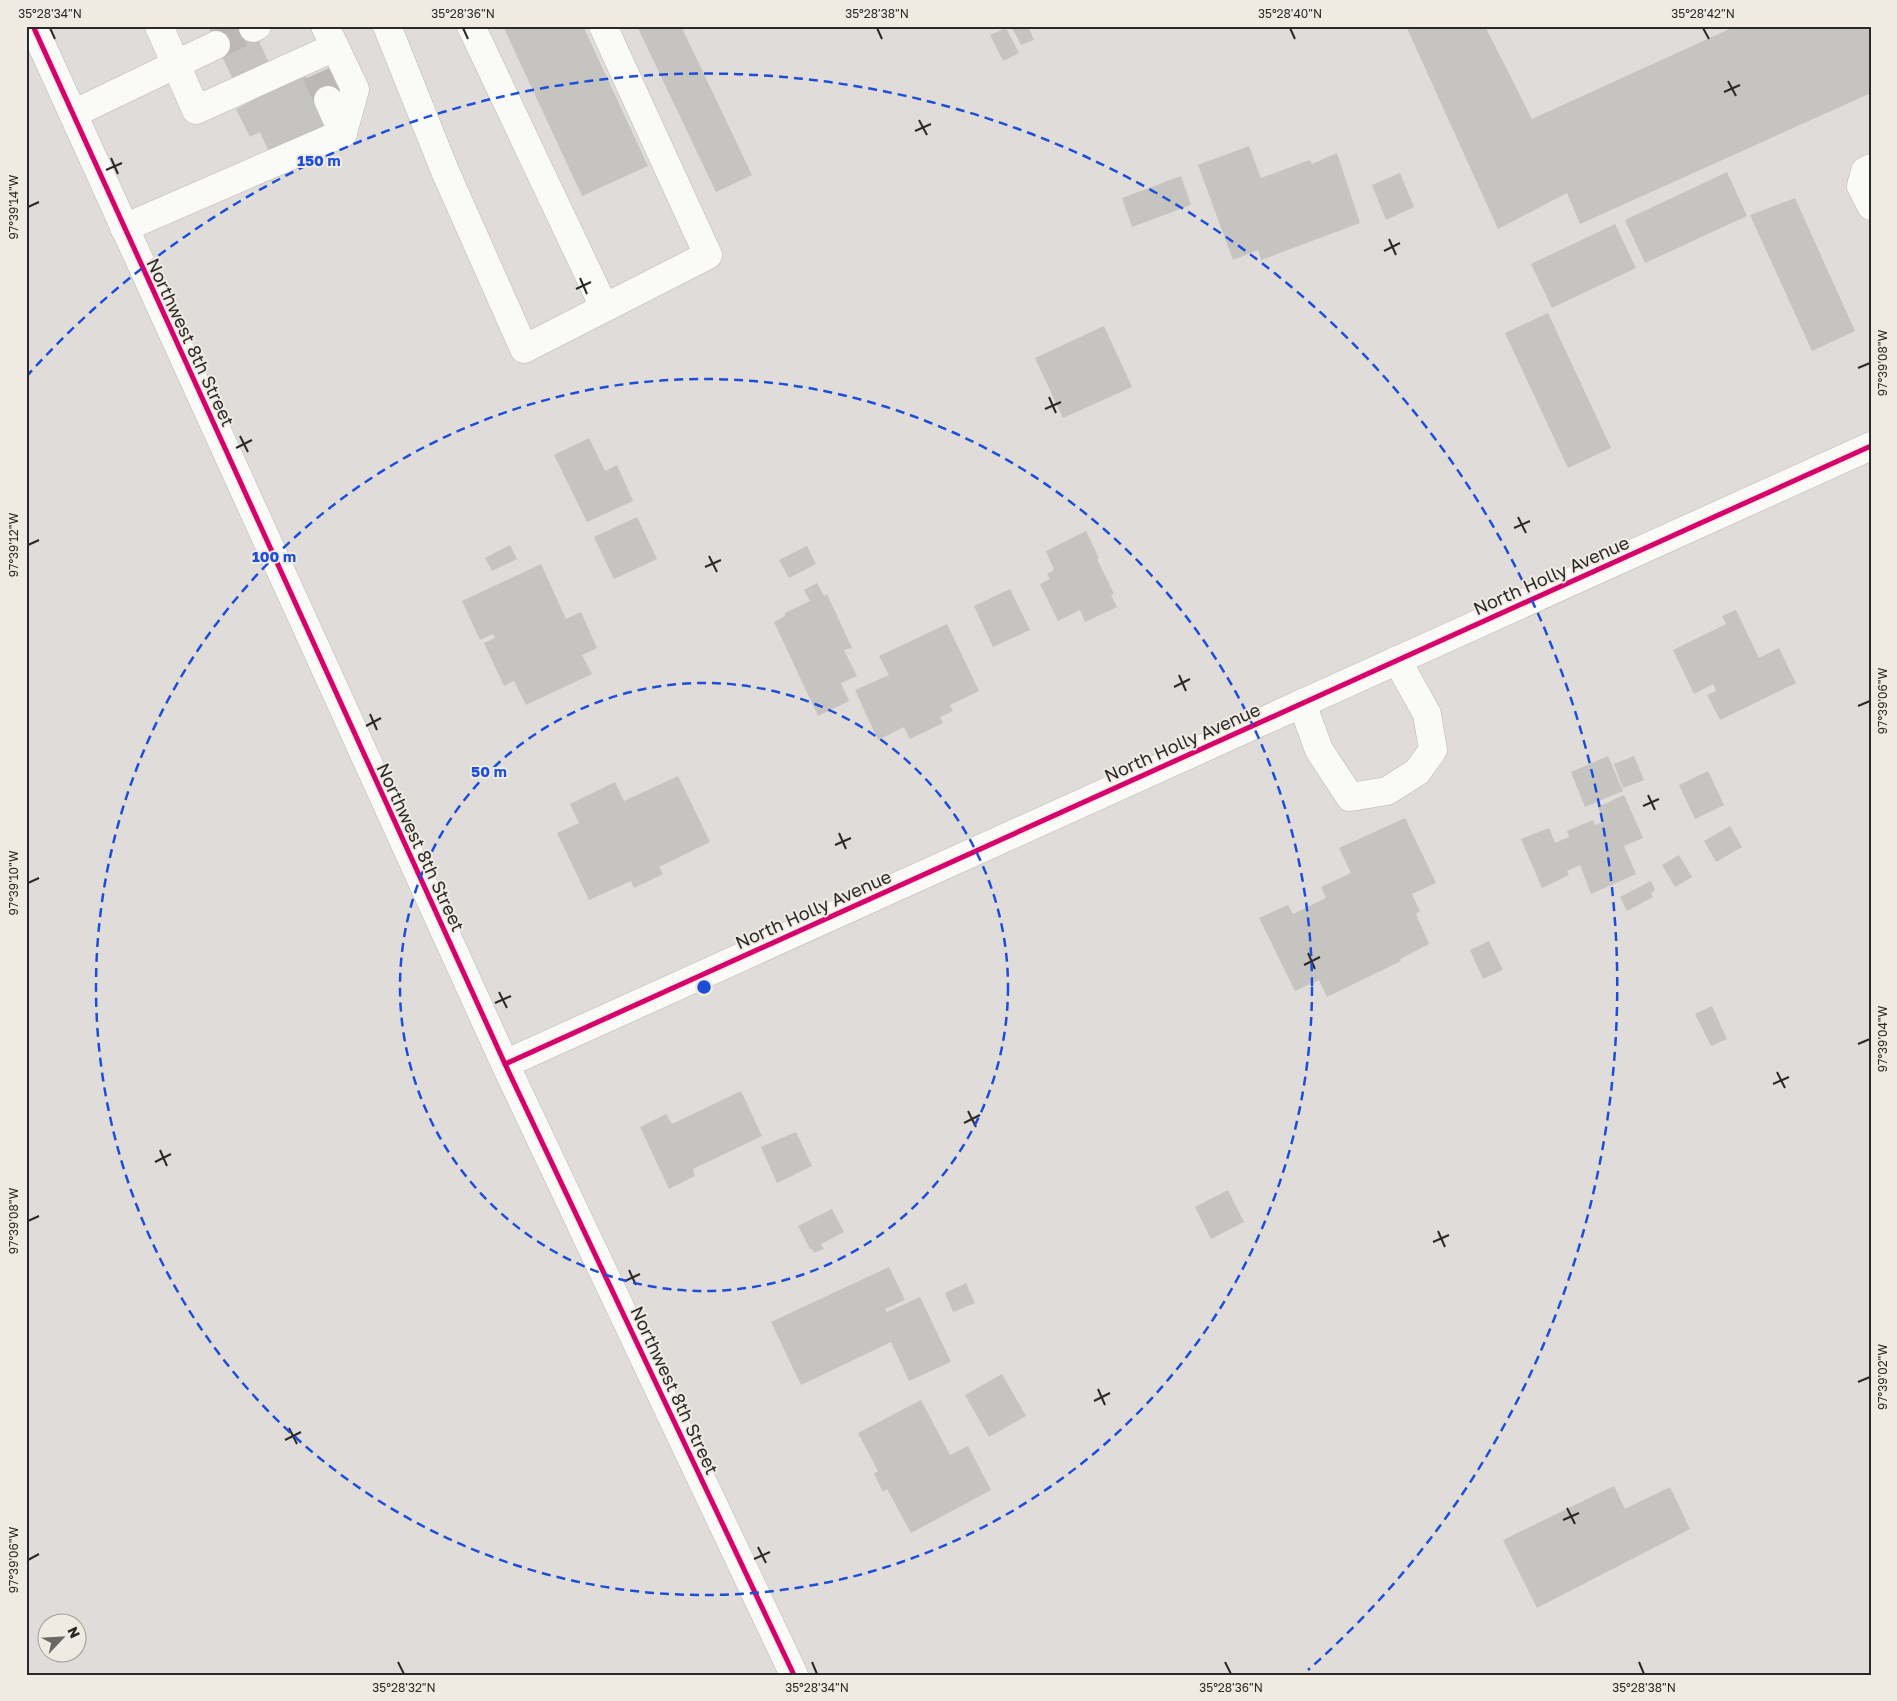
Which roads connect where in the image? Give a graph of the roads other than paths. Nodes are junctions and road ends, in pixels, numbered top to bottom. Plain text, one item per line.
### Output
1 (33, 26) edge
2 (159, 26) edge
3 (387, 26) edge
4 (471, 26) edge
5 (603, 26) edge
6 (330, 36) edge
7 (216, 45) tunnel mouth
8 (176, 64) junction
9 (328, 100) tunnel mouth
10 (73, 114) junction
11 (343, 132) junction
12 (1871, 168) edge
13 (1871, 206) edge
14 (124, 228) junction
15 (604, 307) junction
16 (1871, 446) edge
17 (1397, 660) junction
18 (1302, 703) junction
19 (505, 1064) junction
20 (794, 1675) edge

1 - 10 street, Northwest 8th Street
2 - 8 street
3 - 15 street
4 - 15 street
5 - 15 street
6 - 8 street
6 - 11 street
7 - 8 street
8 - 10 street
9 - 11 street
10 - 14 street, Northwest 8th Street
11 - 14 street
12 - 13 street
14 - 19 street, Northwest 8th Street
16 - 17 street, North Holly Avenue
17 - 18 street, North Holly Avenue
17 - 18 street
18 - 19 street, North Holly Avenue
19 - 20 street, Northwest 8th Street

